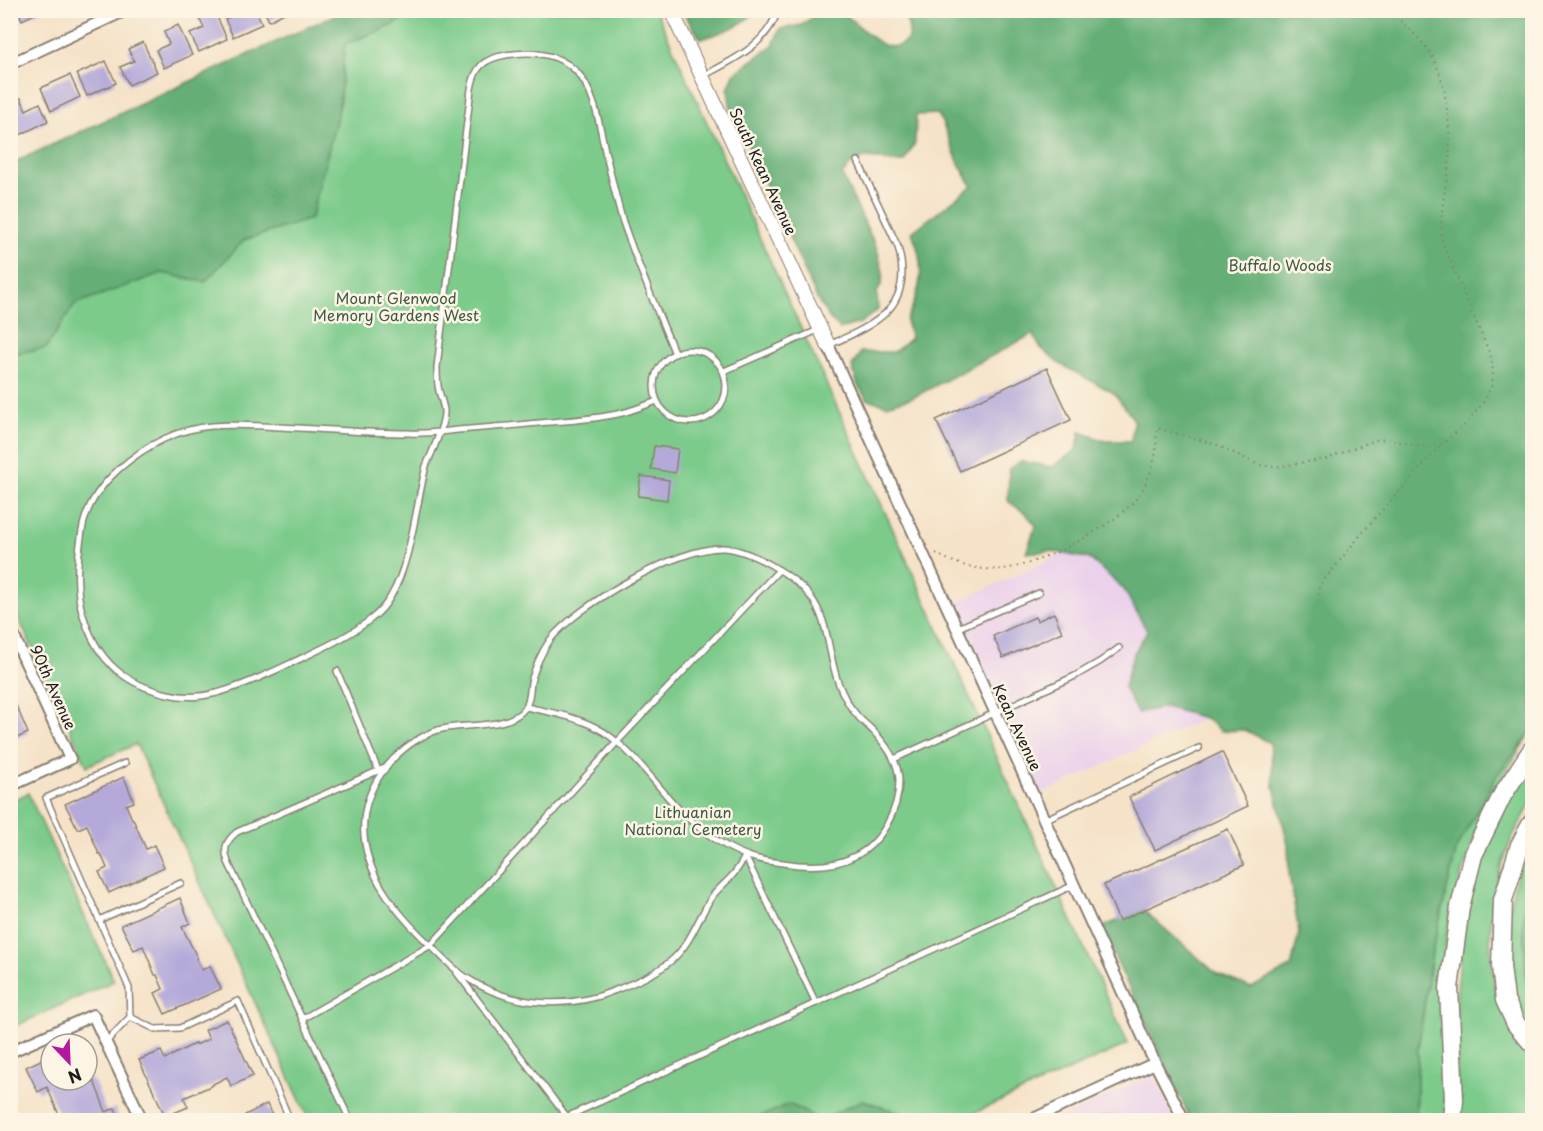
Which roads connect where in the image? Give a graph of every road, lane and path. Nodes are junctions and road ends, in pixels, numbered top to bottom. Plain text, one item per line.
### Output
1 (126, 10) edge
2 (670, 10) edge
3 (778, 10) edge
4 (1388, 10) edge
5 (10, 64) edge
6 (701, 76) junction
7 (858, 161) dead end
8 (820, 329) junction
9 (828, 345) junction
10 (675, 354) junction
11 (724, 371) junction
12 (657, 401) junction
13 (439, 433) junction
14 (1442, 444) junction
15 (915, 540) junction
16 (778, 570) junction
17 (1039, 593) dead end
18 (1318, 607) dead end
19 (10, 628) edge
20 (956, 628) junction
21 (1119, 648) dead end
22 (337, 671) dead end
23 (526, 707) junction
24 (995, 714) junction
25 (617, 742) junction
26 (1199, 748) dead end
27 (1533, 750) edge
28 (894, 759) junction
29 (125, 763) dead end
30 (387, 766) junction
31 (378, 770) junction
32 (10, 786) edge
33 (1044, 820) junction
34 (1533, 823) edge
35 (745, 856) junction
36 (181, 883) dead end
37 (1074, 885) junction
38 (99, 920) junction
39 (430, 945) junction
40 (452, 967) junction
41 (816, 1003) junction
42 (130, 1017) junction
43 (302, 1019) junction
44 (106, 1042) junction
45 (1533, 1043) edge
46 (10, 1053) edge
47 (1155, 1063) junction
48 (567, 1117) junction
49 (142, 1120) edge
50 (290, 1120) edge
51 (350, 1120) edge
52 (560, 1120) edge
53 (1031, 1120) edge
54 (1184, 1120) edge
55 (1452, 1120) edge

1 - 5 street
2 - 6 street, South Kean Avenue
3 - 6 lane
4 - 14 path
6 - 8 street, South Kean Avenue
7 - 9 lane
8 - 9 street, South Kean Avenue
8 - 11 lane
9 - 15 street, Kean Avenue
10 - 11 lane
10 - 12 lane
10 - 13 lane
11 - 12 lane
12 - 13 lane
13 - 13 lane
14 - 15 path
14 - 18 path
15 - 20 street, Kean Avenue
16 - 23 lane
16 - 25 lane
16 - 28 lane
17 - 20 lane
19 - 32 street, 90th Avenue
20 - 24 street, Kean Avenue
21 - 24 lane
22 - 31 lane
23 - 25 lane
23 - 30 lane
24 - 28 lane
24 - 33 street, Kean Avenue
25 - 35 lane
25 - 39 lane
26 - 33 lane
27 - 55 highway
28 - 35 lane
29 - 38 lane
30 - 31 lane
30 - 39 lane
31 - 43 lane
33 - 37 street, Kean Avenue
34 - 45 highway
35 - 40 lane
35 - 41 lane
36 - 38 lane
37 - 41 lane
37 - 47 street, Kean Avenue
38 - 42 lane
39 - 40 lane
39 - 43 lane
40 - 48 lane
41 - 48 lane
42 - 44 lane
42 - 50 lane
43 - 51 lane
44 - 46 street
44 - 49 street
47 - 53 street
47 - 54 street, Kean Avenue
48 - 52 lane

